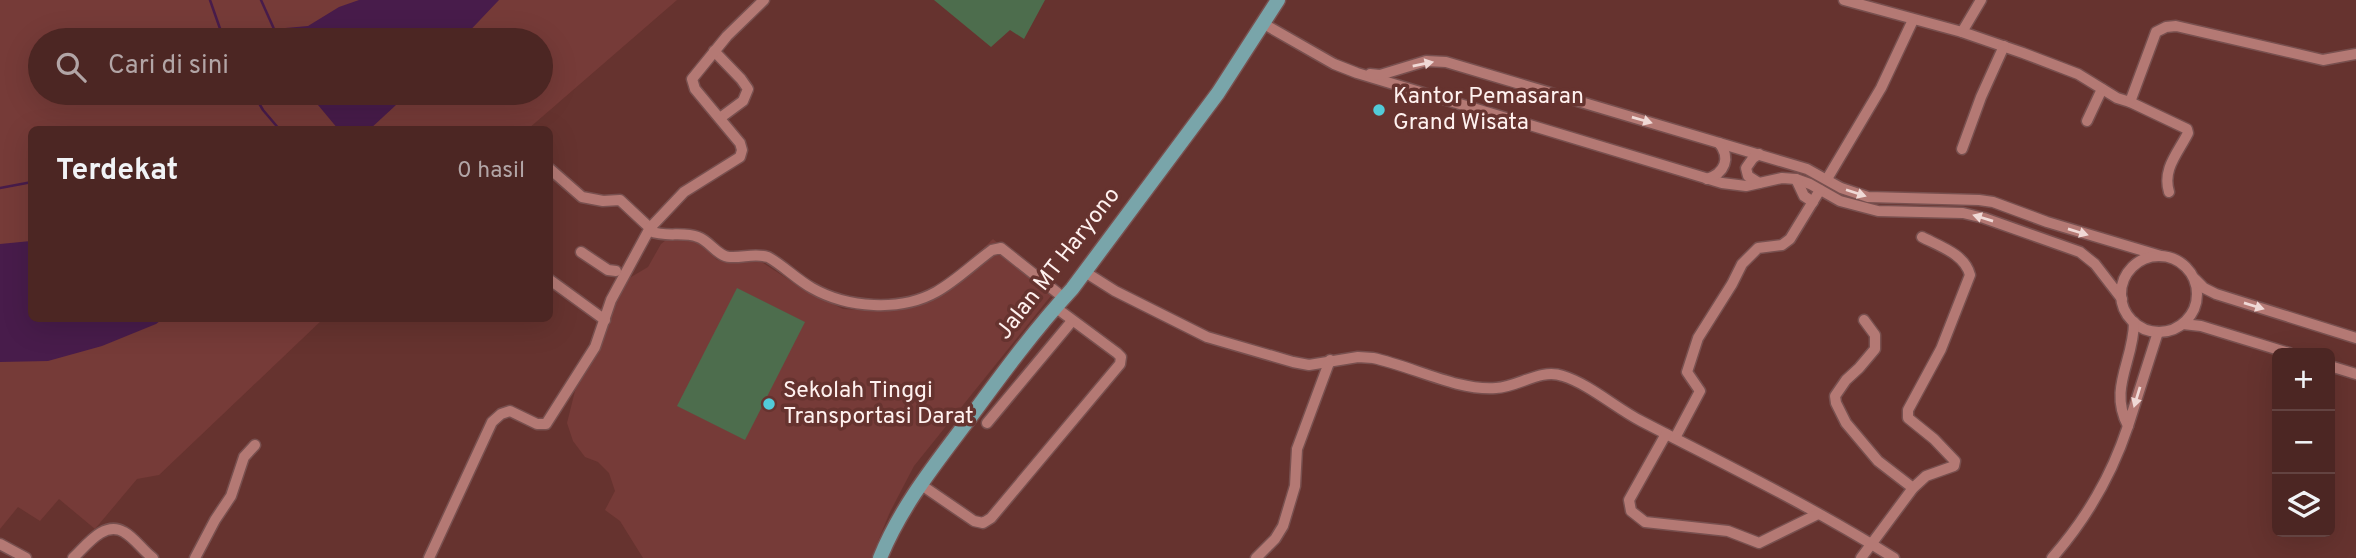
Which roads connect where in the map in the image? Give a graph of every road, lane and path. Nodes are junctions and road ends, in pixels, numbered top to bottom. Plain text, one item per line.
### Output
1 (764, 0) edge
2 (1278, 0) edge
3 (1847, 0) edge
4 (1982, 0) edge
5 (1913, 20) junction
6 (1264, 24) junction
7 (1962, 32) junction
8 (2004, 46) junction
9 (714, 51) junction
10 (2356, 54) edge
11 (1357, 73) junction
12 (2102, 89) junction
13 (2130, 102) junction
14 (720, 118) junction
15 (2087, 121) dead end
16 (1719, 143) junction
17 (1962, 149) dead end
18 (1759, 154) junction
19 (553, 172) edge
20 (1707, 179) junction
21 (1827, 179) junction
22 (1796, 180) junction
23 (1759, 183) junction
24 (1820, 190) junction
25 (2169, 192) dead end
26 (1813, 202) junction
27 (650, 229) junction
28 (1922, 237) dead end
29 (581, 252) dead end
30 (2161, 256) junction
31 (621, 270) junction
32 (1085, 272) junction
33 (2193, 277) junction
34 (553, 282) edge
35 (2122, 299) junction
36 (1059, 302) junction
37 (604, 320) junction
38 (1864, 320) dead end
39 (1072, 321) junction
40 (2134, 322) junction
41 (2183, 324) junction
42 (2158, 332) junction
43 (2356, 338) edge
44 (2273, 348) edge
45 (1330, 360) junction
46 (2335, 368) edge
47 (2356, 374) edge
48 (987, 423) dead end
49 (2128, 426) junction
50 (1670, 436) junction
51 (255, 445) dead end
52 (920, 484) junction
53 (1913, 488) junction
54 (1818, 514) junction
55 (0, 544) edge
56 (1872, 544) junction
57 (26, 558) edge
58 (73, 558) edge
59 (153, 558) edge
60 (195, 558) edge
61 (429, 558) edge
62 (880, 558) edge
63 (1256, 558) edge
64 (1861, 558) edge
65 (1895, 558) edge
66 (2052, 558) edge

1 - 9 street
2 - 6 main road, Jalan MT Haryono
3 - 5 street
4 - 7 street
5 - 7 street
5 - 21 street
6 - 11 street
6 - 32 main road, Jalan MT Haryono
7 - 8 street
8 - 12 street
8 - 17 street
9 - 14 street
9 - 14 street
10 - 13 street
11 -> 16 street
11 - 20 street
12 - 13 street
12 - 15 street
13 - 25 street
14 - 27 street
16 - 18 street
16 - 20 street
18 - 21 street
18 - 23 street
19 - 27 street
20 - 23 street
21 -> 30 street
22 - 23 street
22 - 24 street
22 - 26 street
24 - 26 street
35 -> 24 street
26 - 50 street
27 - 31 street
27 - 36 street
28 - 53 street
29 - 31 street
30 - 33 street
30 - 35 street
31 - 37 street
32 - 36 main road, Jalan MT Haryono
32 - 45 street
33 - 41 street
33 -> 43 street
34 - 37 street
35 - 40 street
36 - 39 street
36 - 52 main road, Jalan MT Haryono
37 - 61 street
38 - 53 street
39 - 48 street
39 - 52 street
40 - 42 street
40 - 49 street
41 - 42 street
41 - 44 street
42 -> 49 street
45 - 50 street
45 - 63 street
46 - 47 street
49 - 66 street
50 - 54 street
50 - 54 street
51 - 60 street
52 - 62 main road, Jalan MT Haryono
53 - 56 street
54 - 56 street
55 - 57 street
56 - 64 street
56 - 65 street
58 - 59 street

